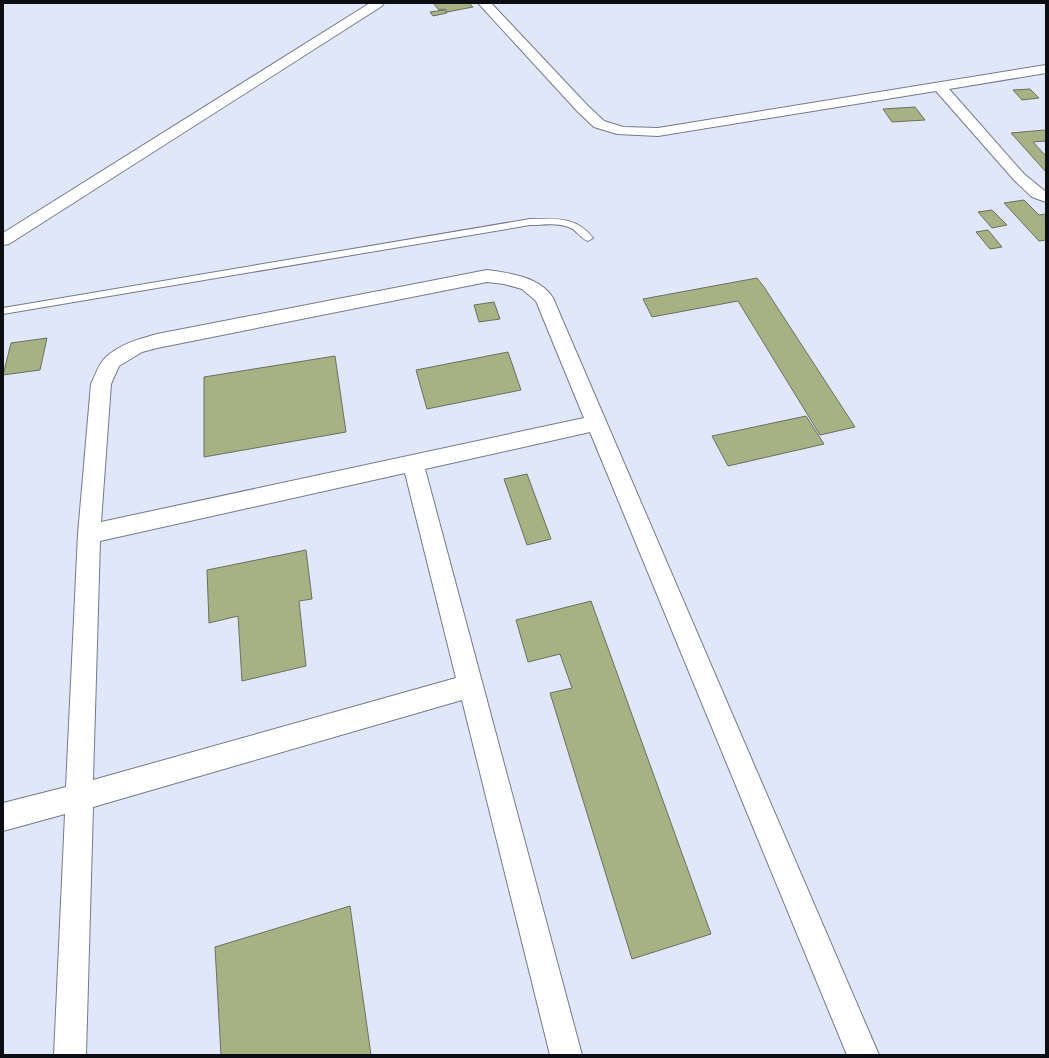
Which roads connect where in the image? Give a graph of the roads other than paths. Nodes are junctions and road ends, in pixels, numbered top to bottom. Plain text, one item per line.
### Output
1 (378, 3) edge
2 (484, 3) edge
3 (1046, 69) edge
4 (940, 87) junction
5 (1046, 197) edge
6 (588, 238) dead end
7 (3, 240) edge
8 (3, 311) edge
9 (595, 423) junction
10 (413, 463) junction
11 (89, 534) junction
12 (470, 686) junction
13 (80, 797) junction
14 (3, 817) edge
15 (70, 1055) edge
16 (566, 1055) edge
17 (863, 1055) edge

1 - 7 street
2 - 4 street
3 - 4 street
4 - 5 street
6 - 8 lane
9 - 10 street
9 - 11 street
9 - 17 street
10 - 11 street
10 - 12 street
11 - 13 street
12 - 13 street
12 - 16 street
13 - 14 street
13 - 15 street

